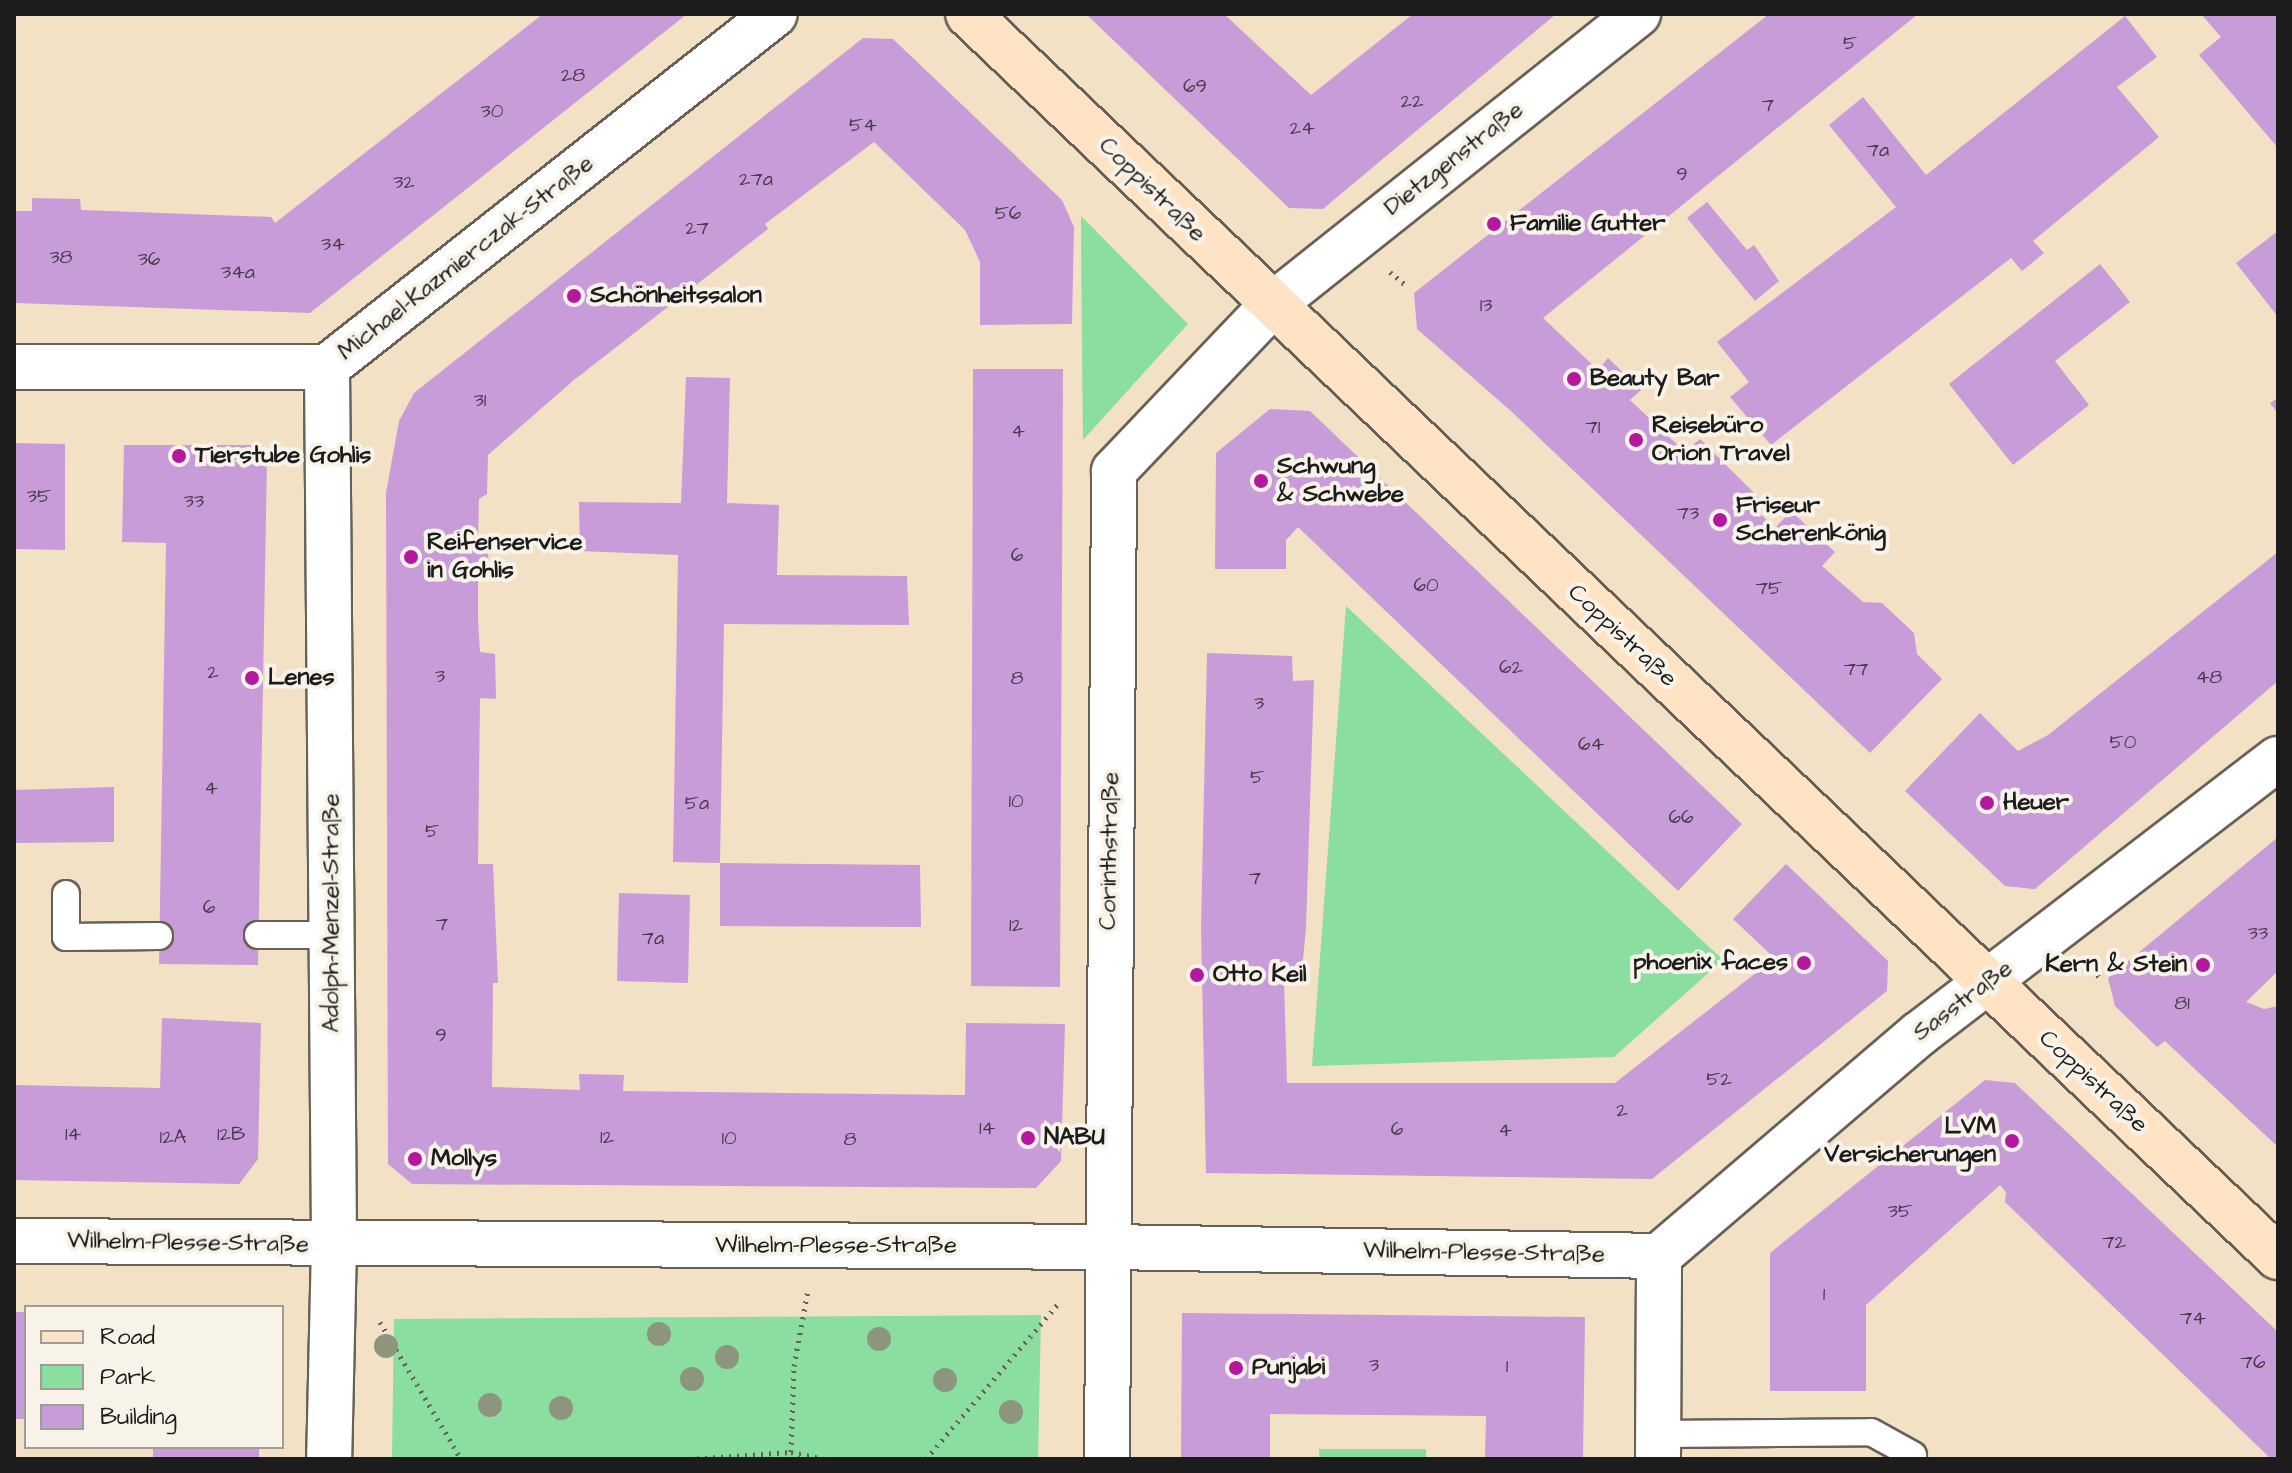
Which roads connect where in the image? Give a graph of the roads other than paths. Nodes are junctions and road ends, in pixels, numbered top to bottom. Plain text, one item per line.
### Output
1 (775, 14) edge
2 (968, 14) edge
3 (1638, 14) edge
4 (1272, 305) junction
5 (14, 367) edge
6 (327, 367) junction
7 (2278, 759) edge
8 (66, 894) dead end
9 (258, 935) dead end
10 (332, 935) junction
11 (159, 936) dead end
12 (1988, 983) junction
13 (14, 1241) edge
14 (334, 1245) junction
15 (1107, 1247) junction
16 (1659, 1256) junction
17 (2278, 1257) edge
18 (1658, 1446) edge
19 (1913, 1455) dead end
20 (329, 1459) edge
21 (1107, 1459) edge

1 - 6 street, Michael-Kazmierczak-Straße
2 - 4 main road, Coppistraße
3 - 4 street, Dietzgenstraße
4 - 12 main road, Coppistraße
4 - 15 street, Corinthstraße
5 - 6 street, Michael-Kazmierczak-Straße
6 - 10 street, Adolph-Menzel-Straße
7 - 12 street, Sasstraße
8 - 11 lane
9 - 10 lane
10 - 14 street, Adolph-Menzel-Straße
12 - 16 street, Sasstraße
12 - 17 main road, Coppistraße
13 - 14 street, Wilhelm-Plesse-Straße
14 - 15 street, Wilhelm-Plesse-Straße
14 - 20 street, Adolph-Menzel-Straße
15 - 16 street, Wilhelm-Plesse-Straße
15 - 21 street, Corinthstraße
16 - 18 street
18 - 19 lane

